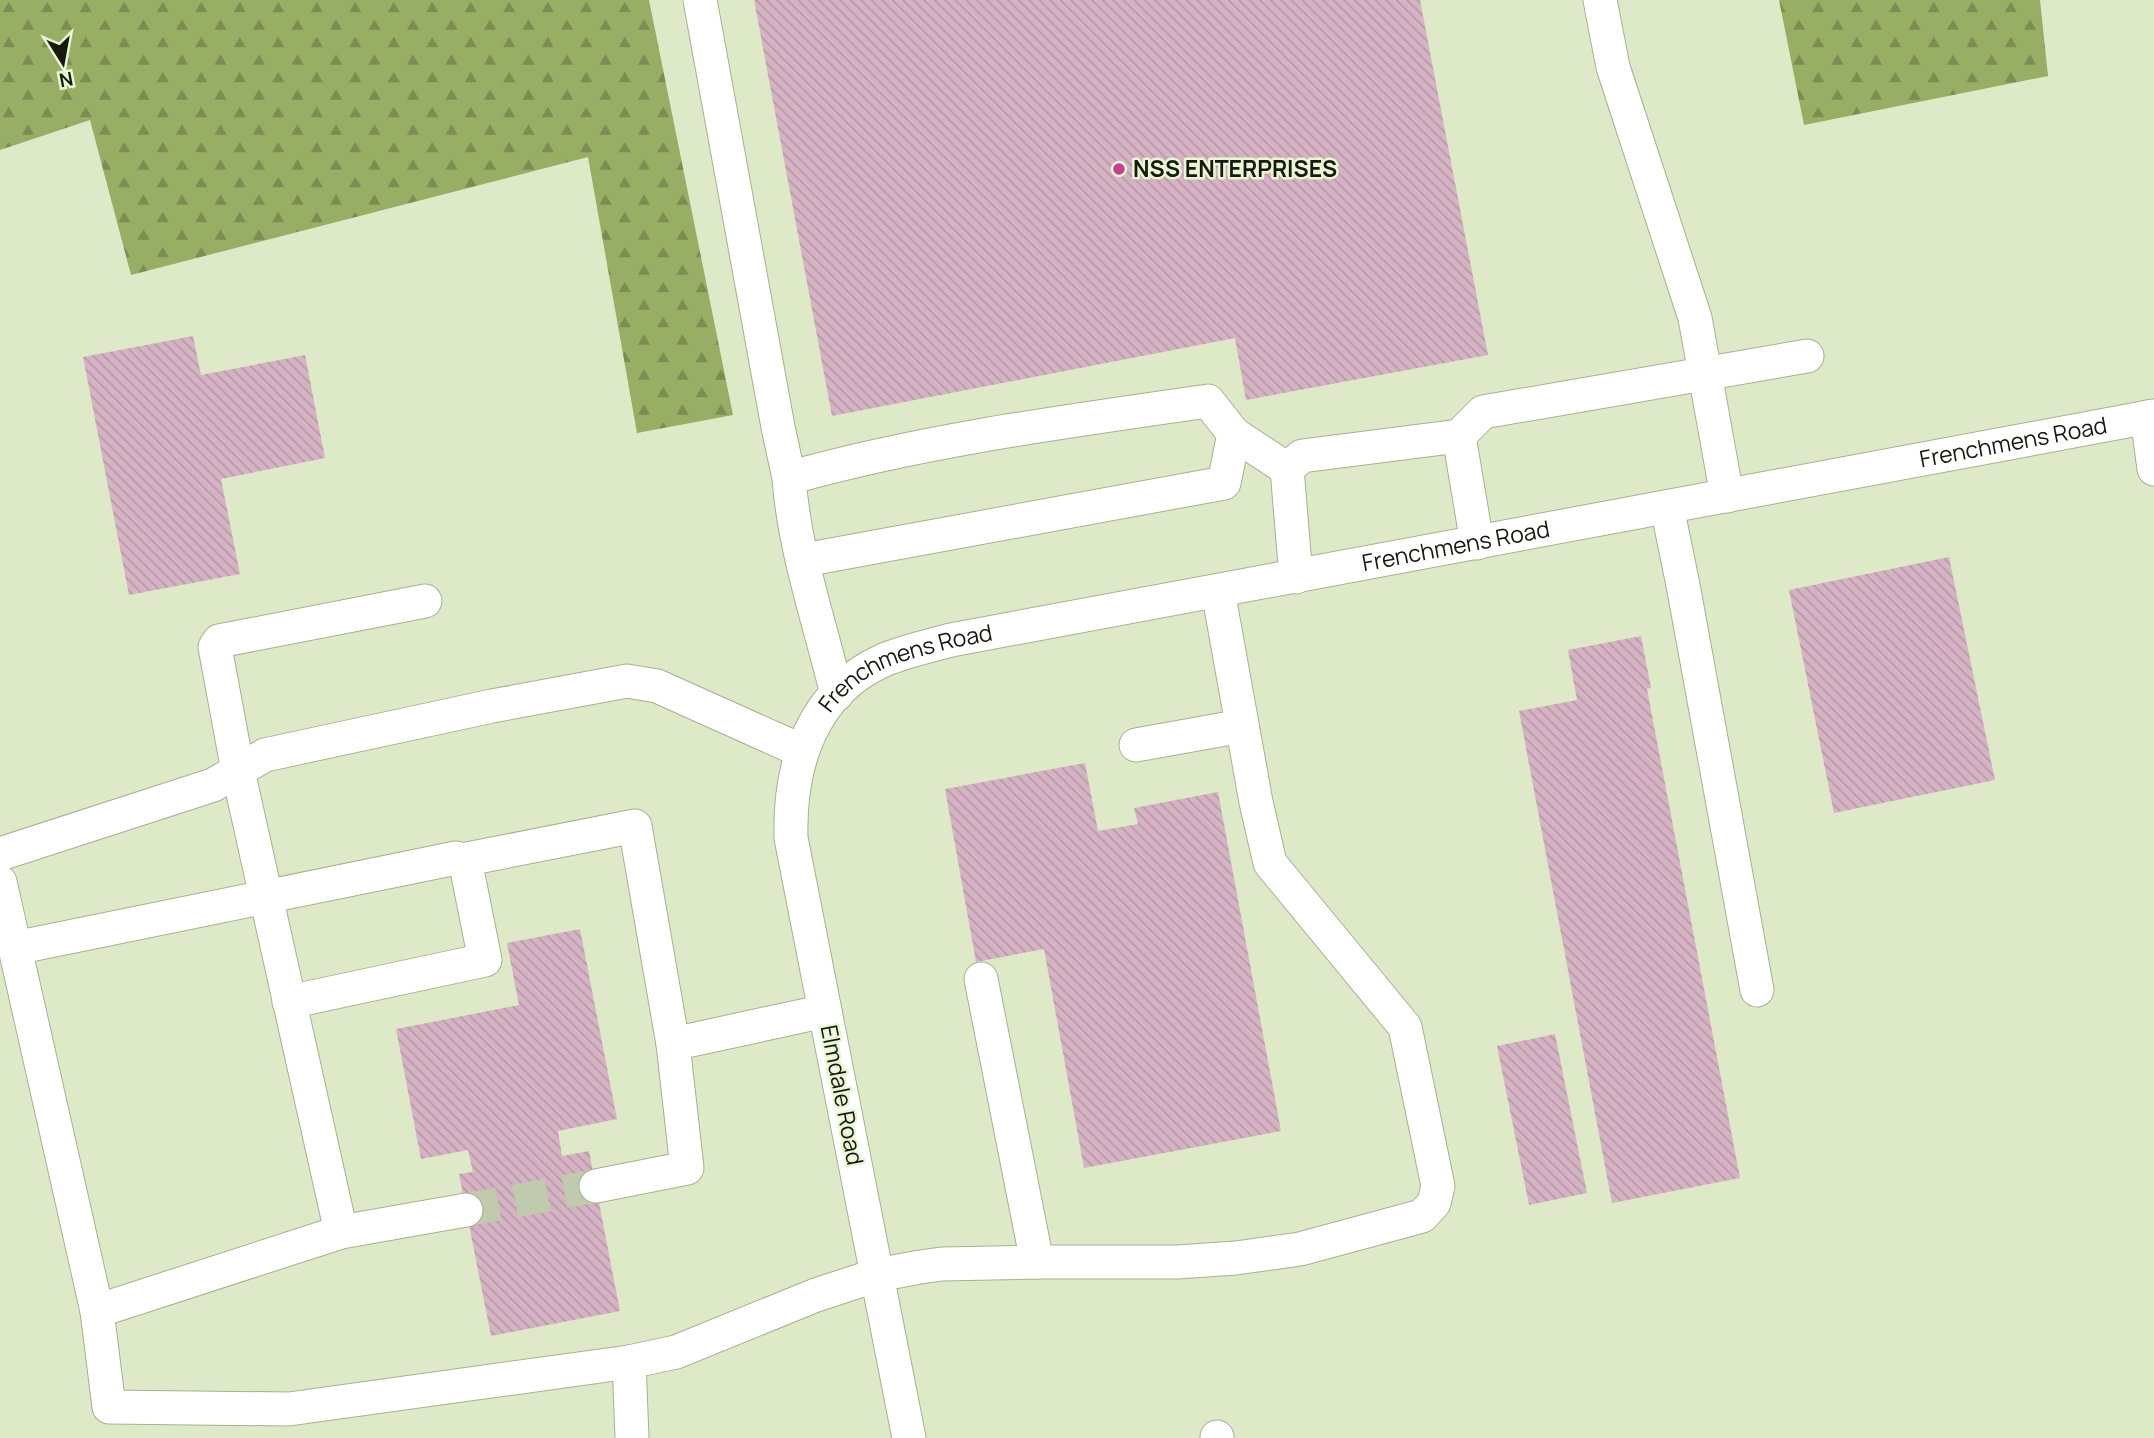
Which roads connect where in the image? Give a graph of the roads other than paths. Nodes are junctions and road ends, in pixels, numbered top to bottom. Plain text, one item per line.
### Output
1 (700, 0) edge
2 (1600, 0) edge
3 (1807, 356) dead end
4 (1705, 374) junction
5 (2150, 416) edge
6 (1234, 434) junction
7 (1459, 436) junction
8 (1287, 469) junction
9 (2154, 469) edge
10 (789, 478) junction
11 (1727, 496) junction
12 (1667, 508) junction
13 (1476, 543) junction
14 (804, 560) junction
15 (1296, 577) junction
16 (1218, 591) junction
17 (425, 601) dead end
18 (837, 694) junction
19 (1242, 726) junction
20 (1136, 745) dead end
21 (802, 751) junction
22 (238, 771) junction
23 (0, 854) edge
24 (462, 860) junction
25 (0, 882) edge
26 (266, 896) junction
27 (15, 948) junction
28 (981, 979) dead end
29 (1757, 990) dead end
30 (289, 1002) junction
31 (825, 1011) junction
32 (673, 1044) junction
33 (596, 1186) tunnel mouth
34 (466, 1210) tunnel mouth
35 (341, 1232) junction
36 (1037, 1262) junction
37 (877, 1275) junction
38 (97, 1311) junction
39 (629, 1362) junction
40 (632, 1438) edge
41 (909, 1438) edge

1 - 10 street
2 - 4 street
3 - 4 street
4 - 7 street
4 - 11 street
5 - 9 street
5 - 11 street, Frenchmens Road
6 - 8 street
6 - 10 street
6 - 14 street
7 - 8 street
7 - 13 street
8 - 15 street
10 - 14 street
11 - 12 street, Frenchmens Road
12 - 13 street, Frenchmens Road
12 - 29 street
13 - 15 street, Frenchmens Road
14 - 18 street
15 - 16 street, Frenchmens Road
16 - 18 street, Frenchmens Road
16 - 19 street
17 - 22 street
18 - 21 street, Frenchmens Road
19 - 20 street
19 - 36 street
21 - 22 street
21 - 31 street, Elmdale Road
22 - 23 street
22 - 26 street
24 - 26 street
24 - 30 street
24 - 32 street
25 - 27 street
26 - 27 street
26 - 30 street
27 - 38 street
28 - 36 street
30 - 35 street
31 - 32 street
31 - 37 street, Elmdale Road
32 - 33 street
34 - 35 street
35 - 38 street
36 - 37 street
37 - 39 street
37 - 41 street, Elmdale Road
38 - 39 street
39 - 40 street

